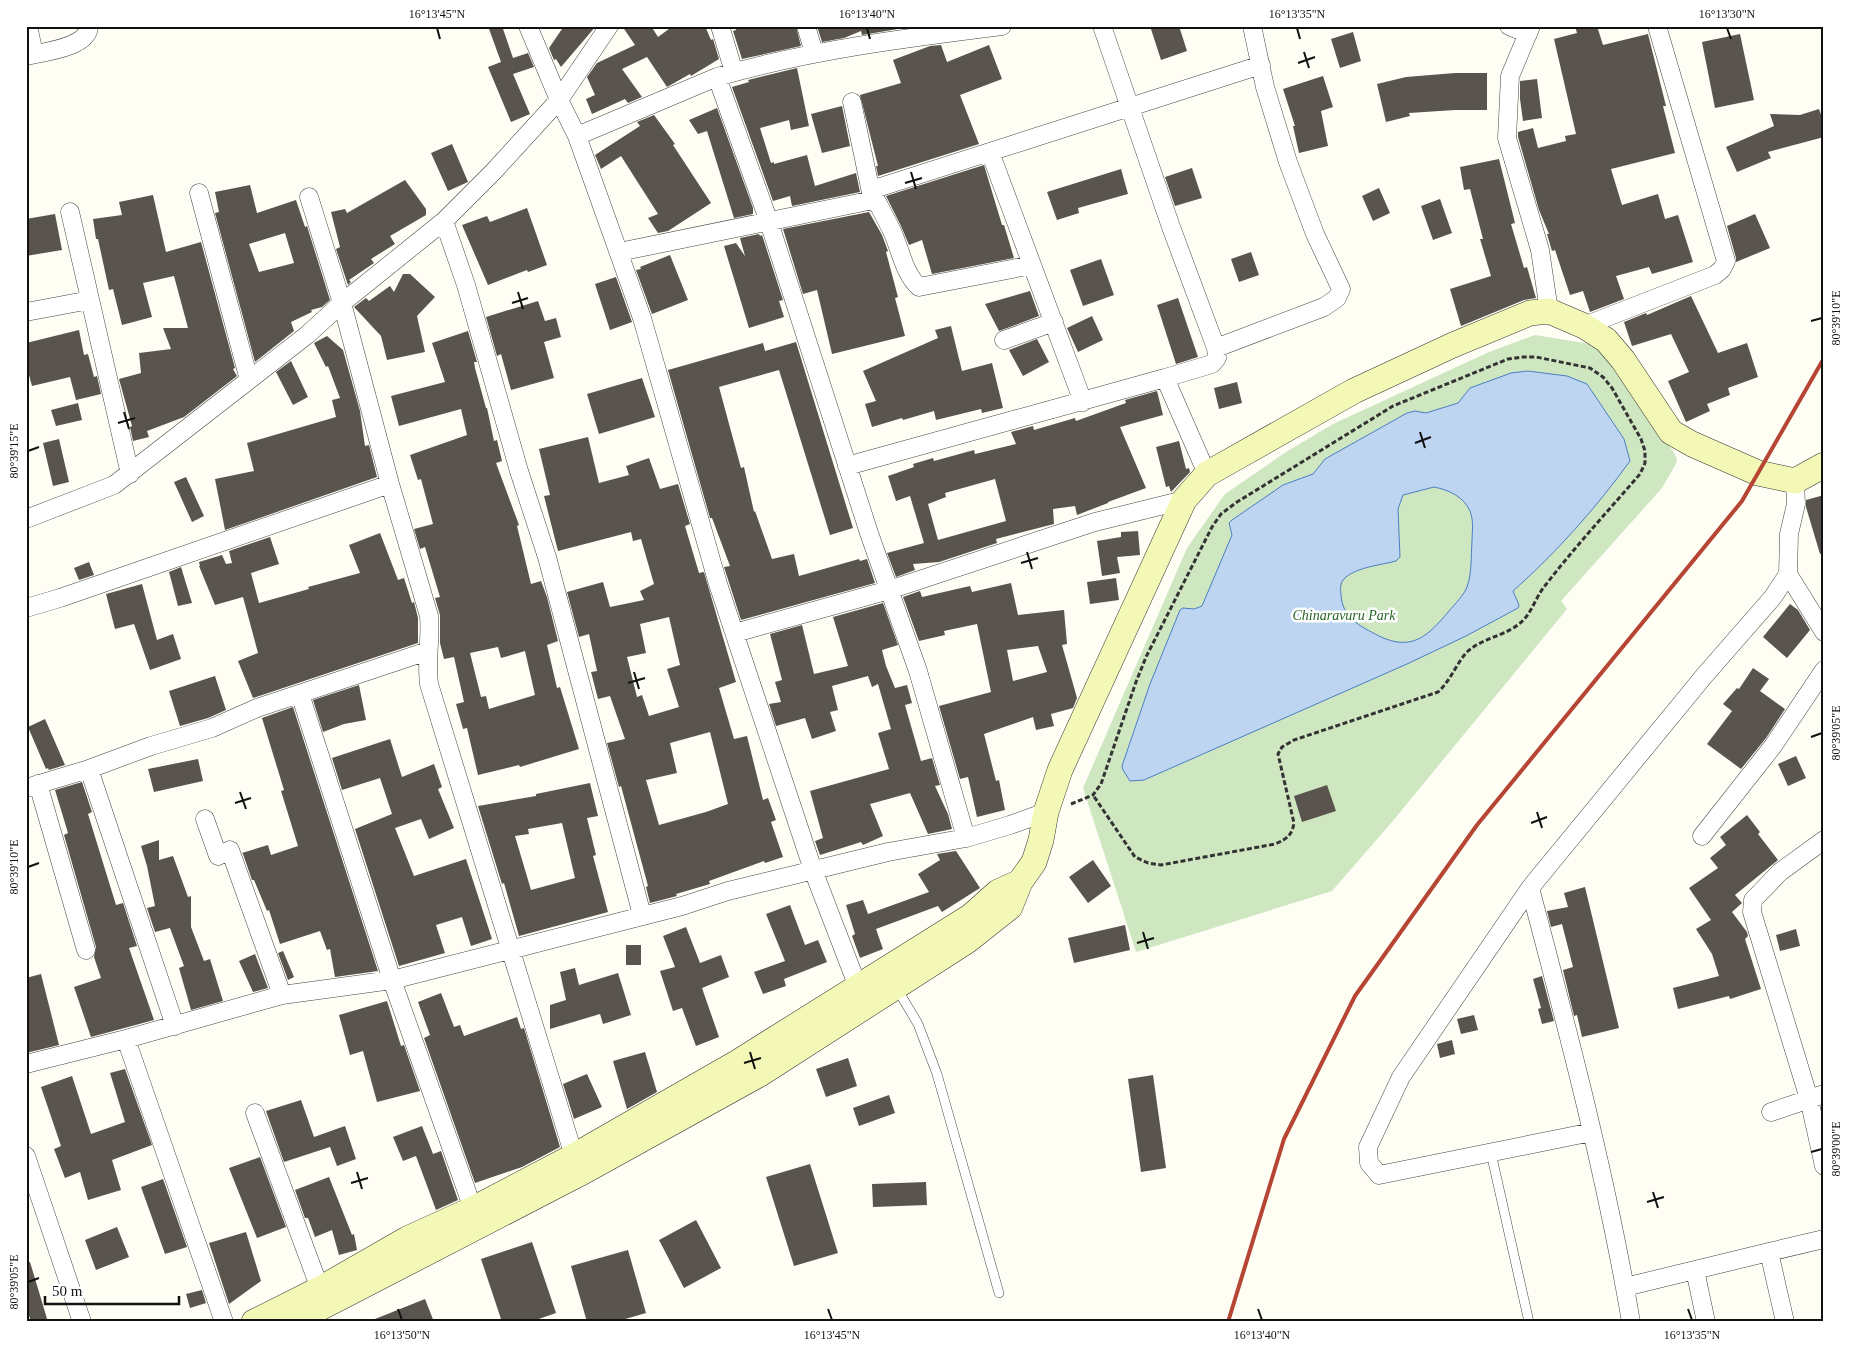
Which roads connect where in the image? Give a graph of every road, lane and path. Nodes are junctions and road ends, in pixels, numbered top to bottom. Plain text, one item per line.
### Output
1 (28, 26) edge
2 (89, 26) edge
3 (528, 26) edge
4 (609, 26) edge
5 (720, 26) edge
6 (806, 26) edge
7 (1002, 26) edge
8 (1102, 26) edge
9 (1252, 26) edge
10 (1509, 26) edge
11 (1657, 26) edge
12 (1529, 30) edge
13 (922, 31) edge
14 (814, 53) junction
15 (30, 55) edge
16 (1261, 65) junction
17 (734, 72) junction
18 (716, 77) junction
19 (559, 100) junction
20 (852, 102) dead end
21 (1130, 107) junction
22 (576, 136) junction
23 (990, 152) junction
24 (200, 193) dead end
25 (872, 195) junction
26 (309, 197) dead end
27 (70, 212) dead end
28 (444, 221) junction
29 (768, 222) junction
30 (882, 233) dead end
31 (619, 252) junction
32 (1032, 265) junction
33 (90, 300) junction
34 (342, 304) junction
35 (1549, 311) junction
36 (26, 312) edge
37 (1054, 322) junction
38 (1584, 326) junction
39 (1004, 340) dead end
40 (1216, 348) junction
41 (1165, 378) junction
42 (249, 380) junction
43 (1083, 402) junction
44 (1824, 465) edge
45 (848, 466) junction
46 (130, 474) junction
47 (1208, 474) junction
48 (1795, 481) junction
49 (390, 484) junction
50 (1184, 500) junction
51 (26, 520) edge
52 (1788, 574) junction
53 (889, 590) junction
54 (26, 608) edge
55 (1824, 632) edge
56 (735, 634) junction
57 (428, 651) junction
58 (1824, 670) edge
59 (300, 694) junction
60 (89, 769) junction
61 (32, 786) edge
62 (1093, 795) junction
63 (1046, 812) junction
64 (205, 819) dead end
65 (1702, 836) dead end
66 (966, 838) junction
67 (1822, 847) edge
68 (813, 870) junction
69 (1020, 882) junction
70 (1530, 888) junction
71 (642, 915) junction
72 (510, 949) junction
73 (86, 950) dead end
74 (392, 980) junction
75 (858, 987) junction
76 (896, 987) junction
77 (282, 995) junction
78 (175, 1026) junction
79 (126, 1039) junction
80 (26, 1064) edge
81 (1816, 1097) edge
82 (255, 1112) dead end
83 (1771, 1112) dead end
84 (1592, 1132) junction
85 (1491, 1153) junction
86 (26, 1156) edge
87 (574, 1156) junction
88 (1824, 1166) edge
89 (473, 1209) junction
90 (1824, 1238) edge
91 (1769, 1252) junction
92 (1695, 1270) junction
93 (1625, 1287) junction
94 (320, 1289) junction
95 (999, 1293) dead end
96 (82, 1322) edge
97 (224, 1322) edge
98 (254, 1322) edge
99 (292, 1322) edge
100 (1529, 1322) edge
101 (1631, 1322) edge
102 (1706, 1322) edge
103 (1785, 1322) edge

1 - 15 street
2 - 15 street
3 - 19 street
4 - 19 street
5 - 17 street
6 - 14 street
7 - 13 street
8 - 21 street
9 - 16 street
10 - 12 street
11 - 38 street
12 - 35 street
13 - 14 street
14 - 17 street
16 - 21 street
16 - 40 street
17 - 18 street
18 - 22 street
18 - 29 street
19 - 22 street
19 - 28 street
20 - 25 street
21 - 23 street
21 - 40 street
22 - 31 street
23 - 25 street
23 - 32 street
24 - 42 street
25 - 29 street
25 - 30 street
25 - 32 street
26 - 34 street
27 - 33 street
28 - 34 street
28 - 71 street
29 - 31 street
29 - 45 street
31 - 56 street
32 - 37 street
33 - 36 street
33 - 46 street
34 - 42 street
34 - 49 street
35 - 38 main road
35 - 47 main road
37 - 39 street
37 - 43 street
38 - 48 main road
40 - 41 street
41 - 43 street
41 - 47 street
42 - 46 street
43 - 45 street
44 - 48 main road
45 - 53 street
46 - 51 street
47 - 50 main road
48 - 52 street
49 - 54 street
49 - 57 street
50 - 53 street
50 - 63 main road
52 - 55 street
52 - 70 street
53 - 56 street
53 - 66 street
56 - 68 street
57 - 59 street
57 - 72 street
58 - 65 street
59 - 60 street
59 - 74 street
60 - 61 street
60 - 78 street
61 - 73 street
62 - 62 path
62 - 63 path
63 - 66 street
63 - 69 main road
64 - 77 street
66 - 68 street
67 - 81 street
68 - 71 street
68 - 75 street
69 - 75 main road
69 - 76 main road
70 - 84 street
70 - 85 street
71 - 72 street
72 - 74 street
72 - 87 street
74 - 77 street
74 - 89 street
75 - 87 main road
76 - 95 lane
76 - 99 main road
77 - 78 street
78 - 79 street
79 - 80 street
79 - 97 street
81 - 83 street
81 - 88 street
82 - 94 street
84 - 85 street
84 - 93 street
85 - 100 lane
86 - 96 street
87 - 89 main road
89 - 94 main road
90 - 91 street
91 - 92 street
91 - 103 street
92 - 93 street
92 - 102 street
93 - 101 street
94 - 98 main road

